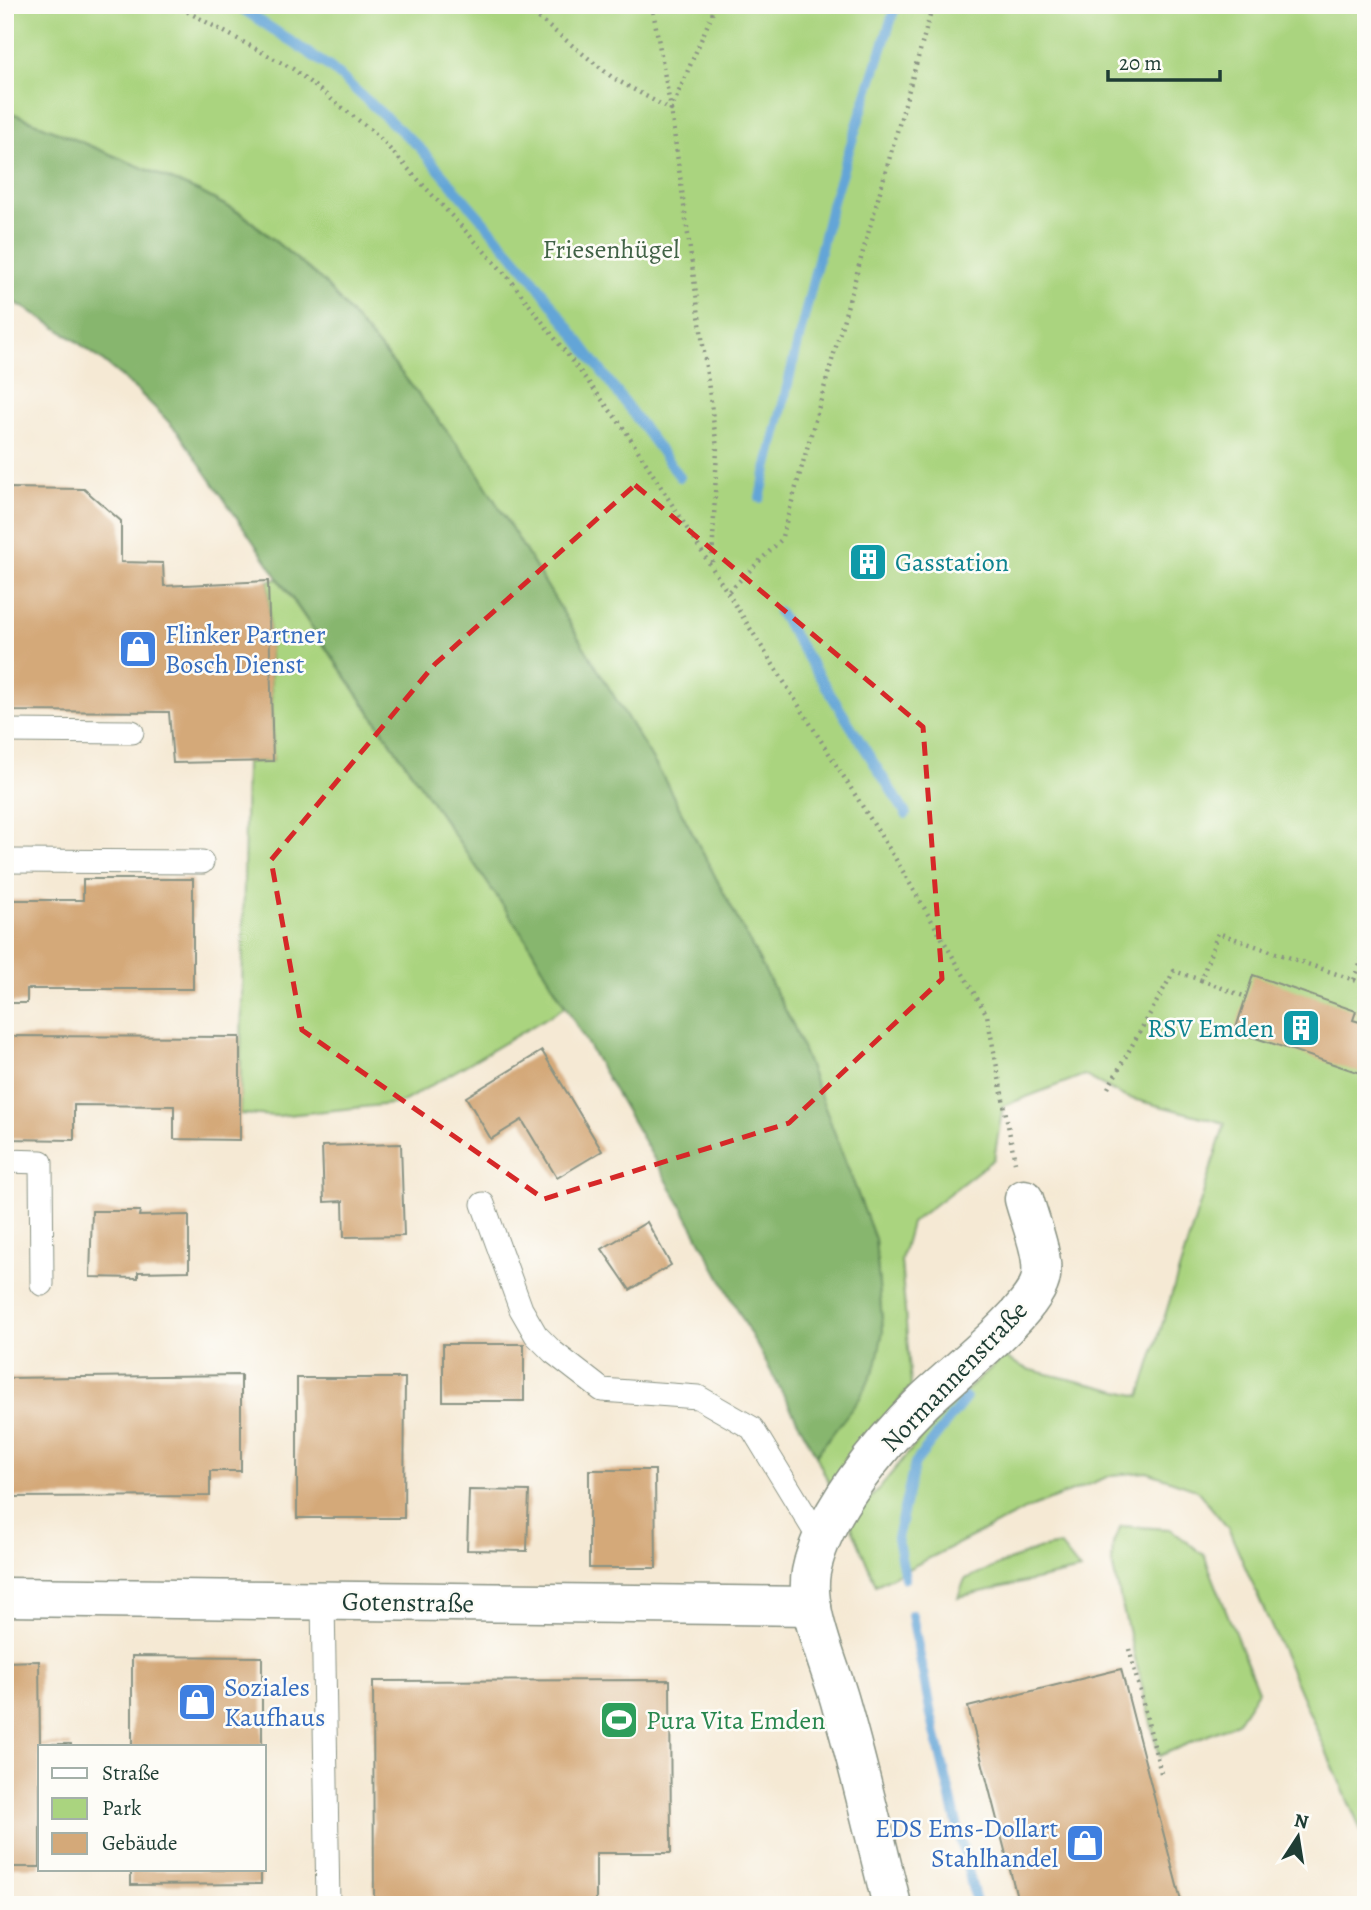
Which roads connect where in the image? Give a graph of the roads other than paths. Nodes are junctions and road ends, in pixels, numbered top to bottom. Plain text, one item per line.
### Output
1 (5, 731) edge
2 (132, 732) dead end
3 (5, 861) edge
4 (202, 862) dead end
5 (5, 1161) edge
6 (1024, 1199) road end
7 (483, 1204) dead end
8 (42, 1284) dead end
9 (819, 1538) junction
10 (5, 1597) edge
11 (323, 1601) junction
12 (812, 1606) junction
13 (328, 1905) edge
14 (892, 1905) edge

1 - 2 lane
3 - 4 lane
5 - 8 lane
6 - 9 street, Normannenstraße
7 - 9 lane
9 - 12 street, Normannenstraße
10 - 11 street, Gotenstraße
11 - 12 street, Gotenstraße
11 - 13 lane
12 - 14 street, Normannenstraße

